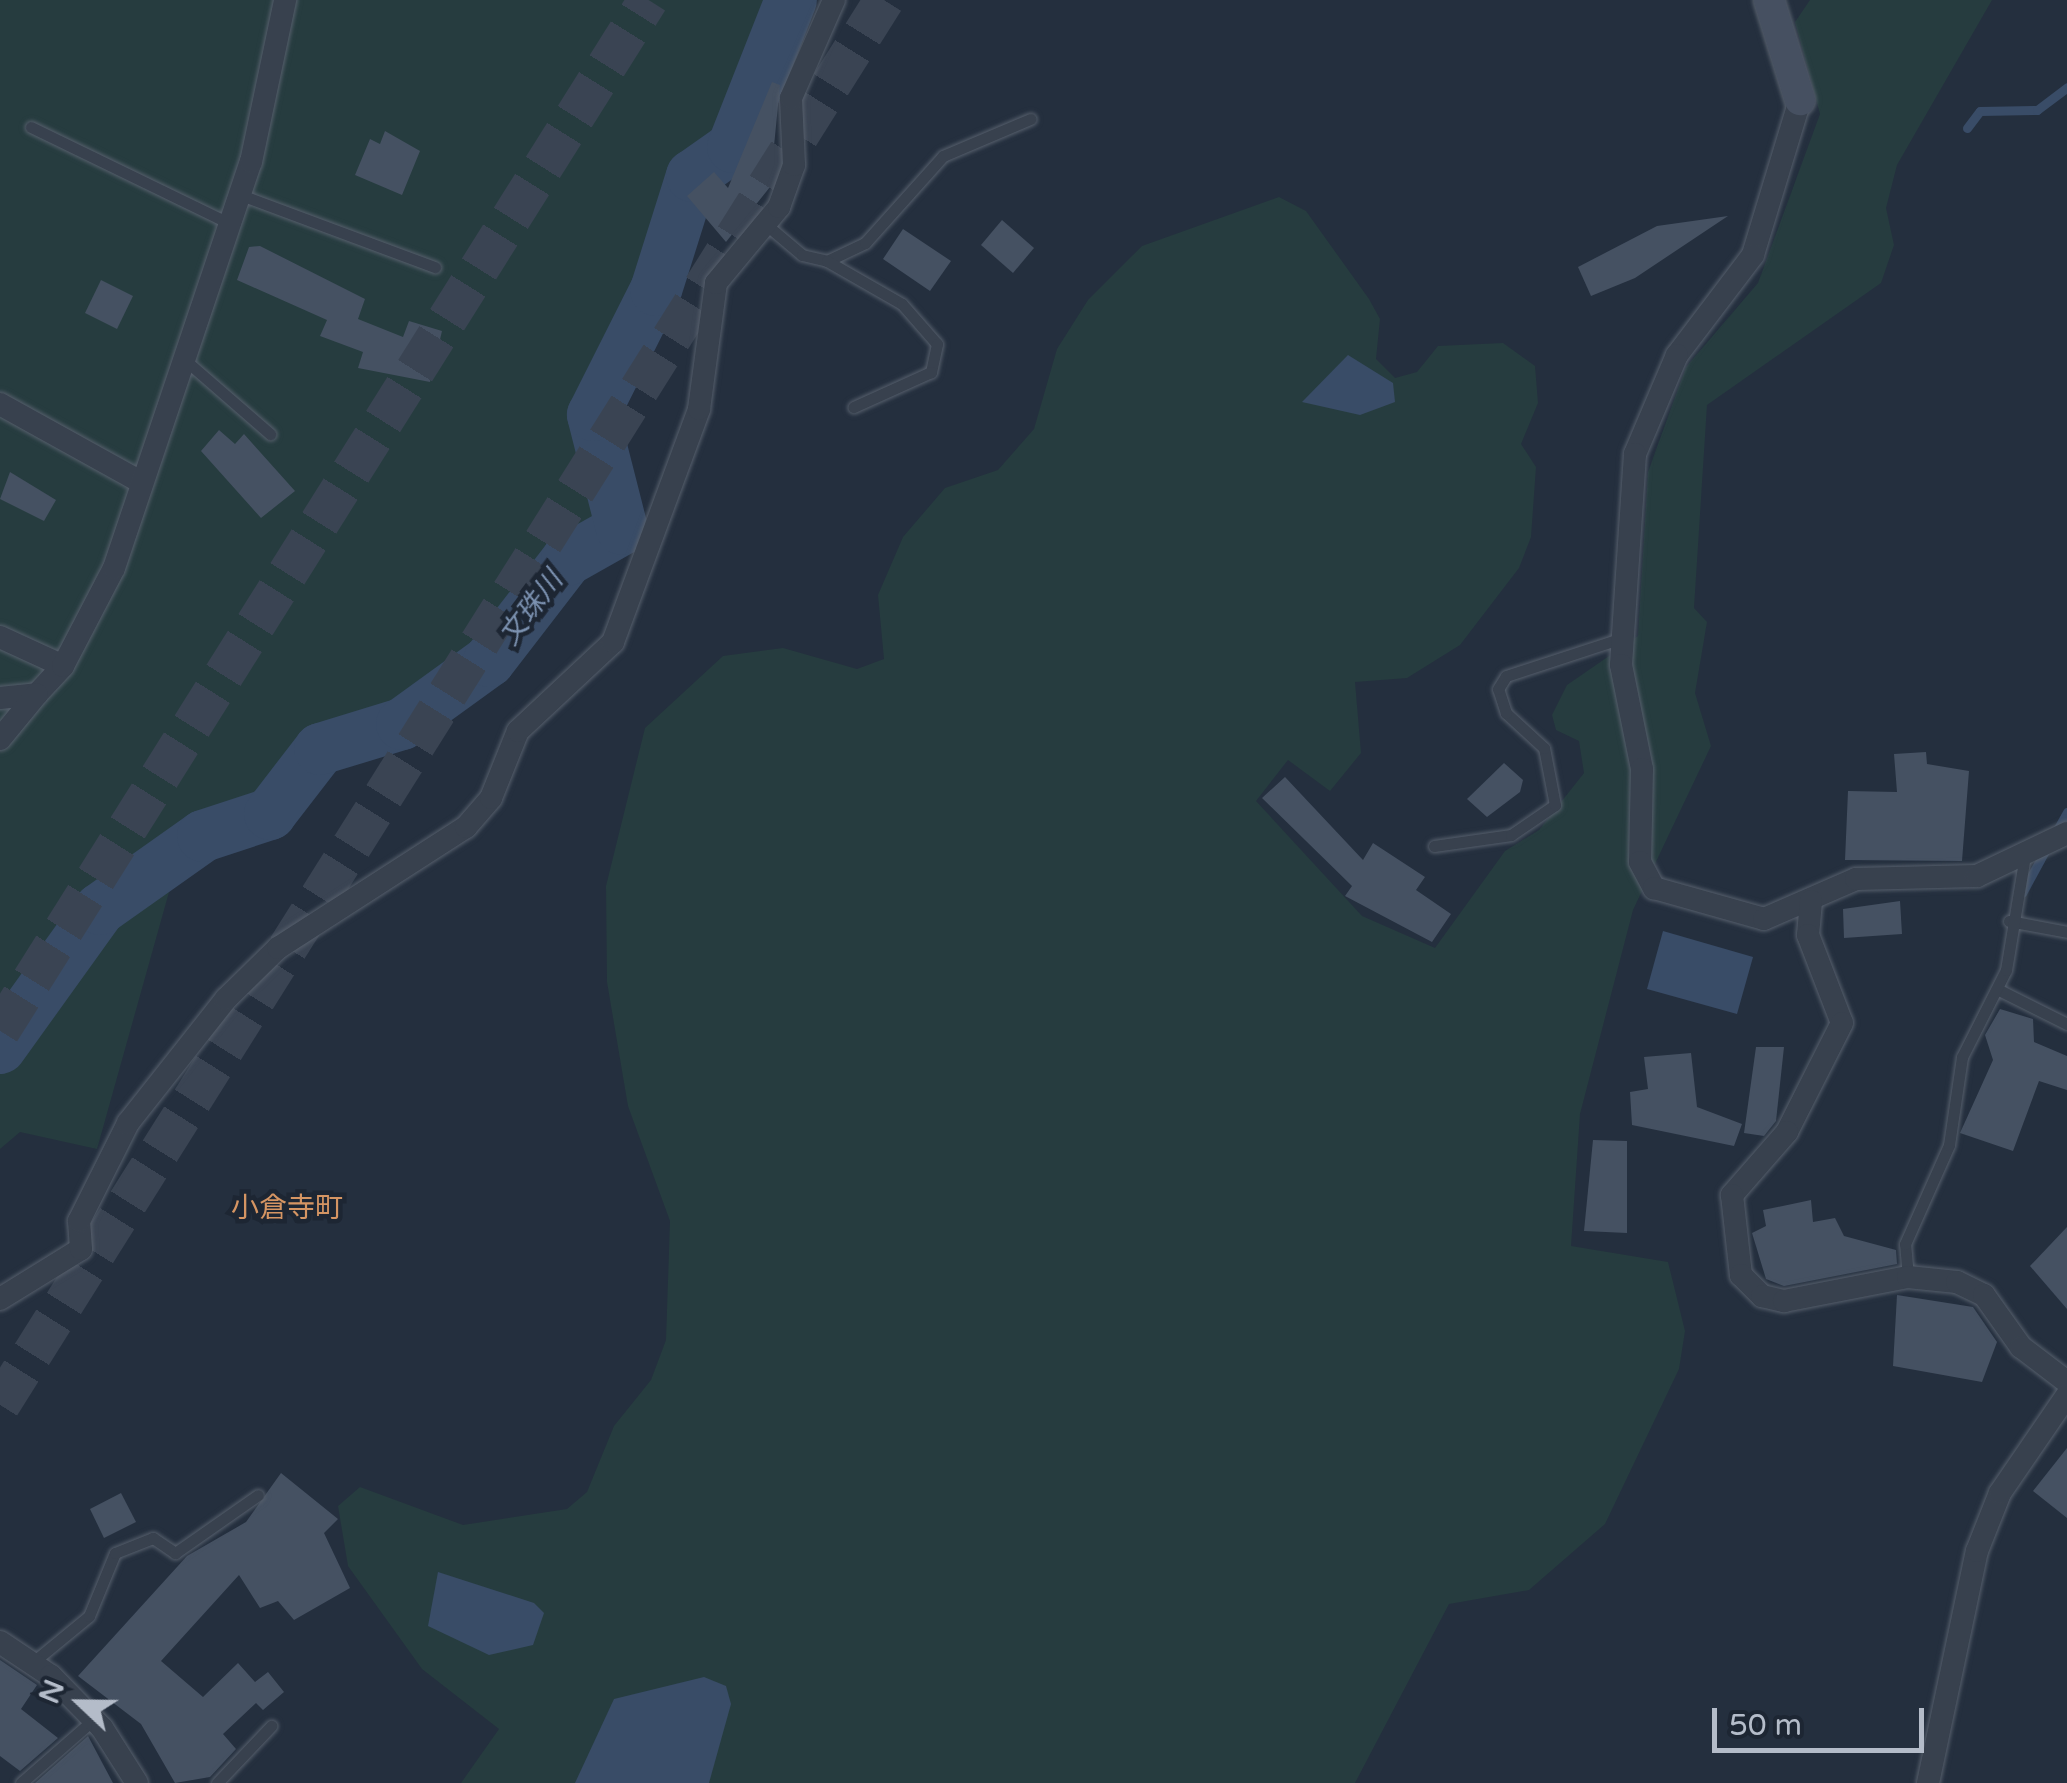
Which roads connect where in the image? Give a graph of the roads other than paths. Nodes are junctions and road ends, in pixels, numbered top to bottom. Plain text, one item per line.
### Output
1 (285, 0) edge
2 (834, 0) edge
3 (1769, 0) edge
4 (1800, 100) joint
5 (1030, 119) dead end
6 (31, 128) dead end
7 (241, 195) junction
8 (231, 224) junction
9 (769, 227) junction
10 (827, 261) junction
11 (435, 267) dead end
12 (184, 360) junction
13 (0, 404) edge
14 (854, 408) dead end
15 (270, 434) dead end
16 (139, 481) junction
17 (0, 636) edge
18 (1622, 638) junction
19 (64, 666) junction
20 (37, 694) junction
21 (0, 698) edge
22 (0, 738) edge
23 (2067, 833) edge
24 (1434, 846) dead end
25 (2026, 850) junction
26 (1811, 901) junction
27 (2008, 921) junction
28 (2067, 932) edge
29 (2000, 990) junction
30 (2067, 1024) edge
31 (1908, 1277) junction
32 (0, 1299) edge
33 (2067, 1382) edge
34 (2063, 1408) edge
35 (258, 1495) dead end
36 (0, 1642) edge
37 (32, 1663) junction
38 (94, 1720) junction
39 (271, 1726) dead end
40 (21, 1783) edge
41 (137, 1783) edge
42 (217, 1783) edge
43 (1928, 1783) edge

1 - 7 street
2 - 9 street
3 - 4 street
4 - 18 street
5 - 10 lane
6 - 8 lane
7 - 8 street
7 - 11 lane
8 - 12 street
9 - 10 lane
9 - 32 street
10 - 14 lane
12 - 15 lane
12 - 16 street
13 - 16 street
16 - 19 street
17 - 19 street
18 - 24 lane
18 - 26 street
19 - 20 street
20 - 21 street
20 - 22 street
23 - 25 street
25 - 26 street
25 - 27 lane
26 - 31 street
27 - 28 lane
27 - 29 lane
29 - 30 lane
29 - 31 lane
31 - 33 street
34 - 43 street
35 - 37 lane
36 - 37 street
37 - 38 street
38 - 40 lane
38 - 41 street
39 - 42 lane

